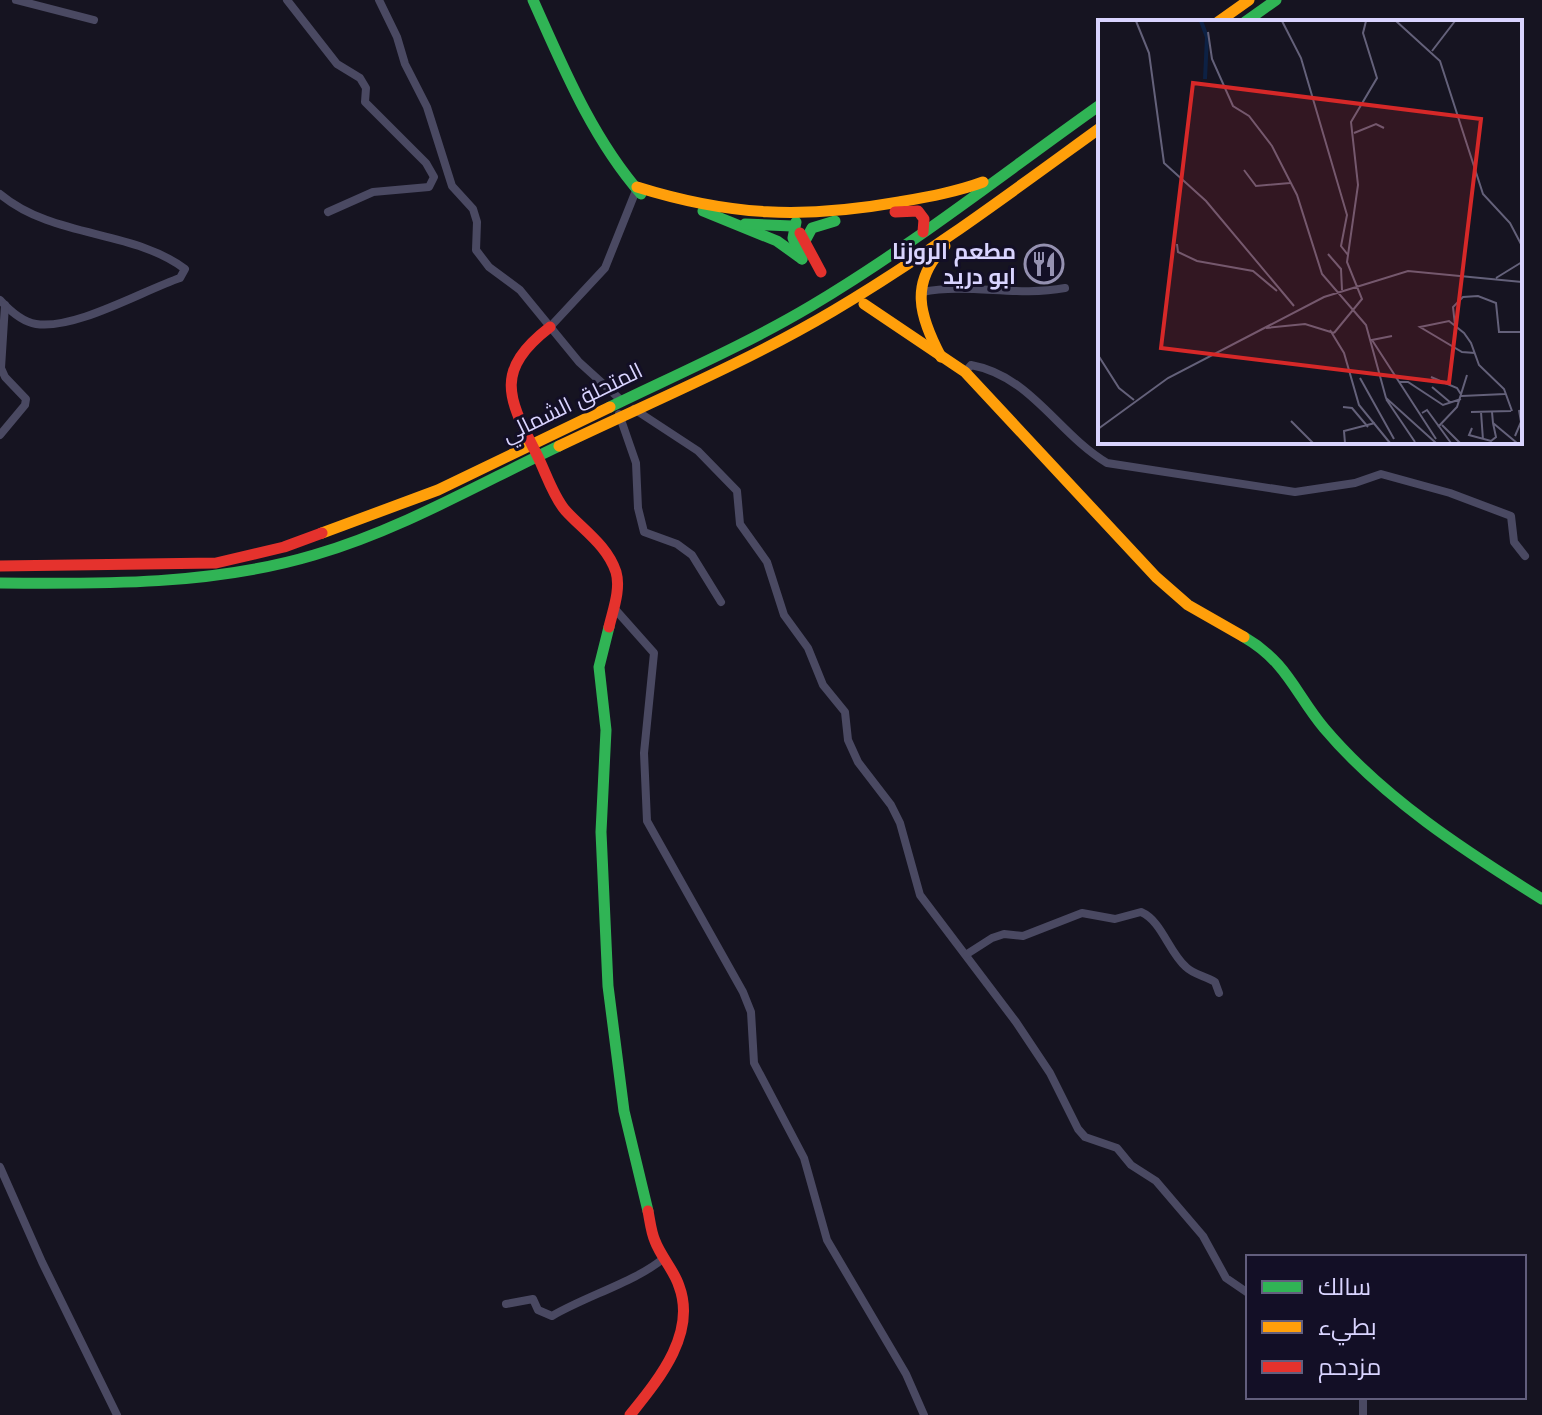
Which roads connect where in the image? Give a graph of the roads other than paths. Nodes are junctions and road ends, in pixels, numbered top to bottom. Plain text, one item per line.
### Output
1 (16, 0) edge
2 (287, 0) edge
3 (379, 0) edge
4 (533, 0) edge
5 (1249, 0) edge
6 (1276, 0) edge
7 (94, 20) dead end
8 (1221, 20) edge
9 (1248, 20) edge
10 (1098, 106) edge
11 (1098, 129) edge
12 (1002, 173) junction
13 (637, 187) junction
14 (0, 194) edge
15 (989, 207) junction
16 (328, 212) dead end
17 (793, 220) junction
18 (741, 223) junction
19 (822, 223) junction
20 (923, 232) junction
21 (805, 241) junction
22 (802, 259) junction
23 (821, 272) junction
24 (836, 284) dead end
25 (874, 286) junction
26 (922, 287) junction
27 (1065, 288) dead end
28 (2, 303) edge
29 (864, 304) dead end
30 (550, 327) junction
31 (927, 333) junction
32 (917, 340) junction
33 (941, 357) junction
34 (965, 372) junction
35 (613, 395) junction
36 (0, 435) edge
37 (1525, 556) dead end
38 (0, 566) edge
39 (0, 583) edge
40 (721, 602) dead end
41 (614, 608) junction
42 (1542, 899) edge
43 (967, 954) junction
44 (1219, 993) dead end
45 (0, 1167) edge
46 (664, 1258) junction
47 (1246, 1292) edge
48 (506, 1304) dead end
49 (117, 1415) edge
50 (630, 1415) edge
51 (924, 1415) edge

1 - 7 street
2 - 16 street
3 - 30 street
4 - 13 main road
5 - 8 main road
6 - 9 main road
10 - 12 main road, المتحلق الشمالي
11 - 15 main road, المتحلق الشمالي
12 - 17 main road
12 - 20 main road, المتحلق الشمالي
13 - 17 main road
13 - 18 main road
13 - 30 street
14 - 28 street
15 - 25 main road, المتحلق الشمالي
15 - 26 main road
17 - 18 main road
17 - 19 main road
17 - 21 main road
17 - 22 main road
18 - 22 main road
19 - 20 main road
19 - 21 main road
20 - 38 main road, المتحلق الشمالي
21 - 23 main road
22 - 23 main road
23 - 24 main road
25 - 26 main road
25 - 39 main road, المتحلق الشمالي
26 - 27 street
26 - 31 main road
28 - 36 street
29 - 32 main road
30 - 35 street
30 - 41 main road
31 - 32 main road
31 - 33 main road
32 - 33 main road
33 - 34 main road
34 - 37 street
34 - 42 main road
35 - 40 street
35 - 43 street
41 - 46 main road
41 - 51 street
43 - 44 street
43 - 47 street
45 - 49 street
46 - 48 street
46 - 50 main road

